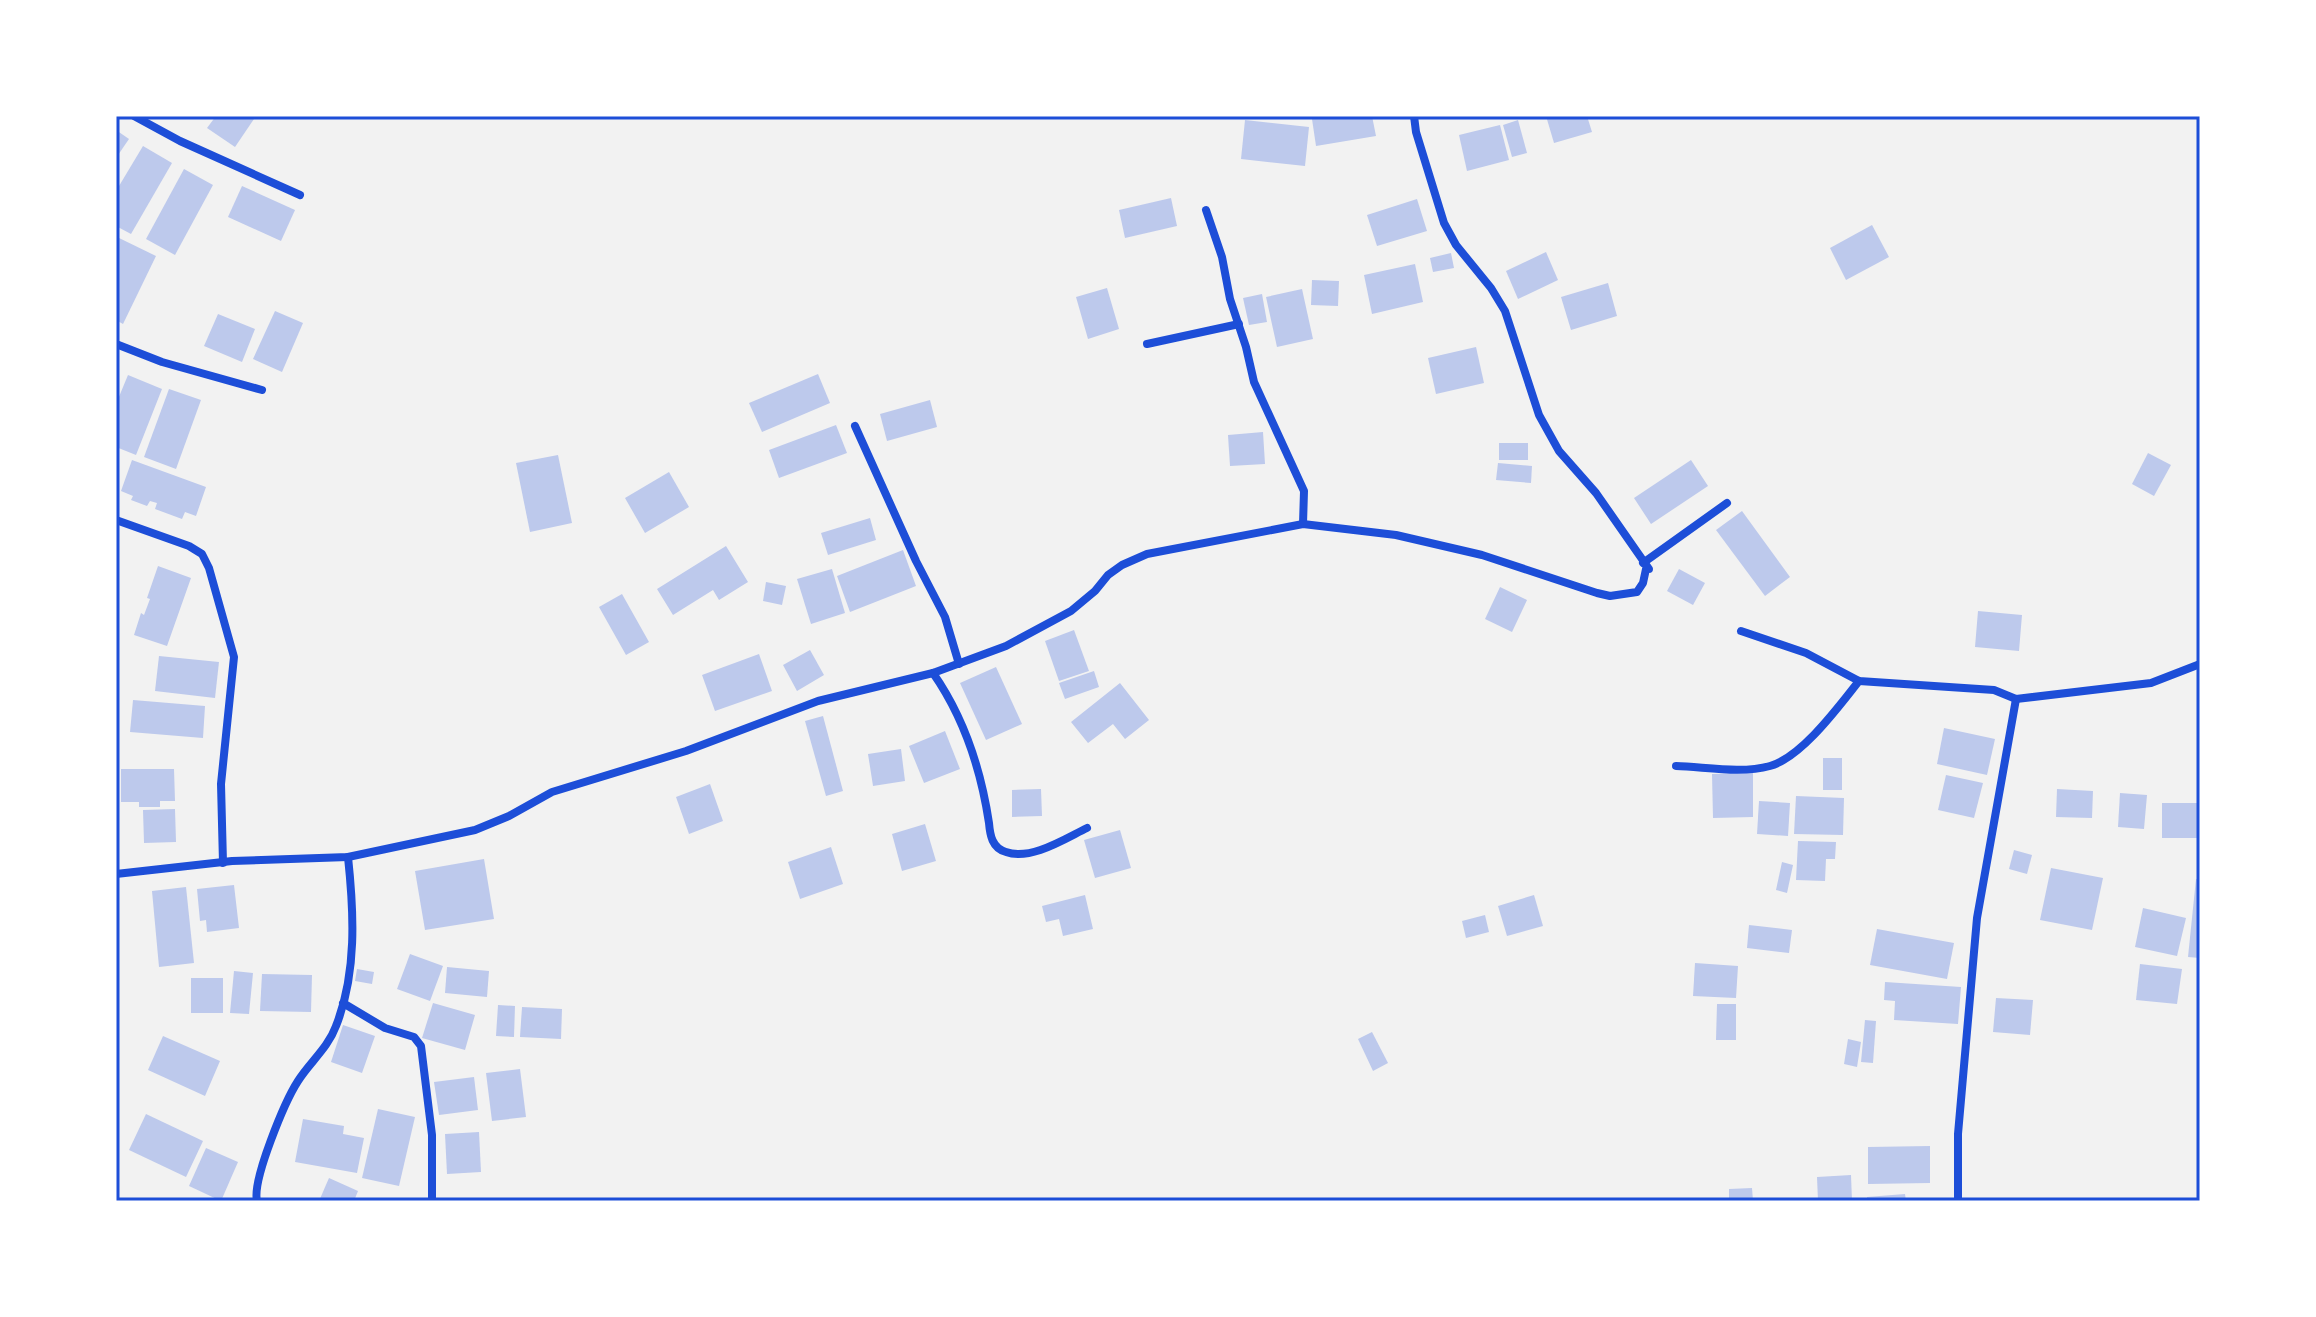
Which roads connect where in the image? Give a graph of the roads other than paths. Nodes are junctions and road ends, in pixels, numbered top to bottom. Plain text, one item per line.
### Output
1 (134, 116) edge
2 (1414, 116) edge
3 (300, 195) dead end
4 (1206, 210) dead end
5 (1239, 324) junction
6 (116, 344) edge
7 (1147, 344) dead end
8 (262, 390) dead end
9 (855, 426) dead end
10 (1727, 503) dead end
11 (116, 520) edge
12 (1303, 524) junction
13 (1643, 563) junction
14 (1741, 631) dead end
15 (959, 664) junction
16 (2200, 664) edge
17 (933, 673) junction
18 (1859, 681) junction
19 (2016, 699) junction
20 (1676, 766) dead end
21 (1087, 828) dead end
22 (348, 857) junction
23 (223, 863) junction
24 (116, 874) edge
25 (343, 1003) junction
26 (257, 1201) edge
27 (432, 1201) edge
28 (1958, 1201) edge

1 - 3 street
2 - 13 street
4 - 5 street
5 - 7 street
5 - 12 street
6 - 8 street
9 - 15 street
10 - 13 street
11 - 23 street
12 - 13 street
12 - 15 street
14 - 18 street
15 - 17 street
16 - 19 street
17 - 21 street
17 - 22 street
18 - 19 street
18 - 20 street
19 - 28 street
22 - 23 street
22 - 25 street
23 - 24 street
25 - 26 street
25 - 27 street

